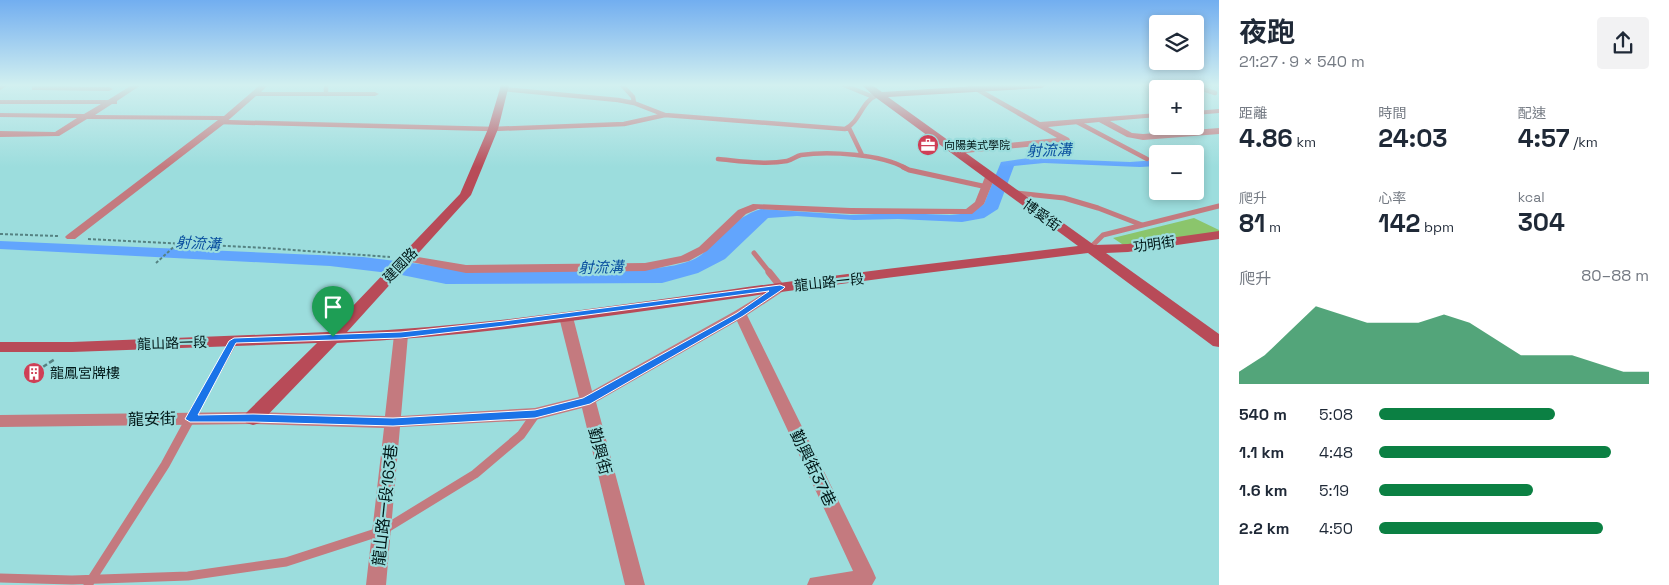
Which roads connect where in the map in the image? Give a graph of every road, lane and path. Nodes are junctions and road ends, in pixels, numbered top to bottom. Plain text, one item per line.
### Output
1 (93, 112) edge
2 (232, 112) edge
3 (497, 112) edge
4 (658, 112) edge
5 (863, 112) edge
6 (898, 112) edge
7 (1015, 112) edge
8 (0, 115) edge
9 (665, 115) junction
10 (85, 116) junction
11 (1149, 116) edge
12 (223, 120) junction
13 (1101, 120) junction
14 (1077, 122) junction
15 (1037, 125) junction
16 (849, 128) junction
17 (493, 129) junction
18 (1219, 132) edge
19 (0, 134) edge
20 (955, 151) junction
21 (862, 155) junction
22 (718, 159) dead end
23 (1147, 159) dead end
24 (997, 185) junction
25 (1219, 206) edge
26 (1143, 225) junction
27 (0, 234) edge
28 (1219, 235) edge
29 (71, 237) junction
30 (178, 243) junction
31 (1089, 249) junction
32 (754, 253) dead end
33 (405, 259) junction
34 (156, 263) dead end
35 (780, 287) junction
36 (740, 314) junction
37 (566, 317) junction
38 (401, 335) junction
39 (333, 337) junction
40 (234, 341) junction
41 (1219, 342) edge
42 (0, 347) edge
43 (72, 347) junction
44 (29, 376) dead end
45 (586, 401) junction
46 (535, 414) junction
47 (253, 418) junction
48 (190, 419) junction
49 (0, 421) edge
50 (393, 422) junction
51 (382, 532) junction
52 (0, 578) edge
53 (90, 582) edge
54 (376, 585) edge
55 (635, 585) edge
56 (817, 585) edge

1 - 10 street
2 - 12 street
3 - 17 street, 建國路
4 - 9 lane
5 - 16 lane
6 - 20 street, 博愛街
7 - 15 street
8 - 10 street
9 - 16 lane
9 - 17 lane
10 - 12 street
10 - 19 street
11 - 13 street
12 - 17 lane
12 - 29 street
13 - 14 street
13 - 18 street
14 - 15 street
14 - 23 lane
15 - 20 street
16 - 21 lane
17 - 33 street, 建國路
20 - 24 street, 博愛街
21 - 22 lane
21 - 24 lane
24 - 26 lane
24 - 31 street, 博愛街
24 - 33 street
25 - 26 lane
26 - 31 lane
27 - 29 path
28 - 31 street, 功明街
29 - 30 path
30 - 33 path
30 - 34 path
31 - 35 street, 龍山路一段
31 - 41 street, 博愛街
32 - 35 lane
33 - 39 street, 建國路
35 - 36 street, 龍安街
35 - 37 street, 龍山路一段
36 - 45 street, 龍安街
36 - 56 street, 勤興街37巷
37 - 38 street, 龍山路一段
37 - 45 street, 勤興街
38 - 39 street, 龍山路一段
38 - 50 street, 龍山路一段163巷
39 - 40 street, 龍山路一段
39 - 47 street, 建國路
40 - 43 street, 龍山路一段
40 - 48 lane
42 - 43 street, 龍山路一段
43 - 44 path
45 - 46 street, 龍安街
45 - 55 street, 勤興街
46 - 50 street, 龍安街
46 - 51 lane
47 - 48 street, 龍安街
47 - 50 street, 龍安街
48 - 49 street, 龍安街
48 - 53 lane
50 - 51 street, 龍山路一段163巷
51 - 53 lane
51 - 54 street, 龍山路一段163巷
52 - 53 lane

